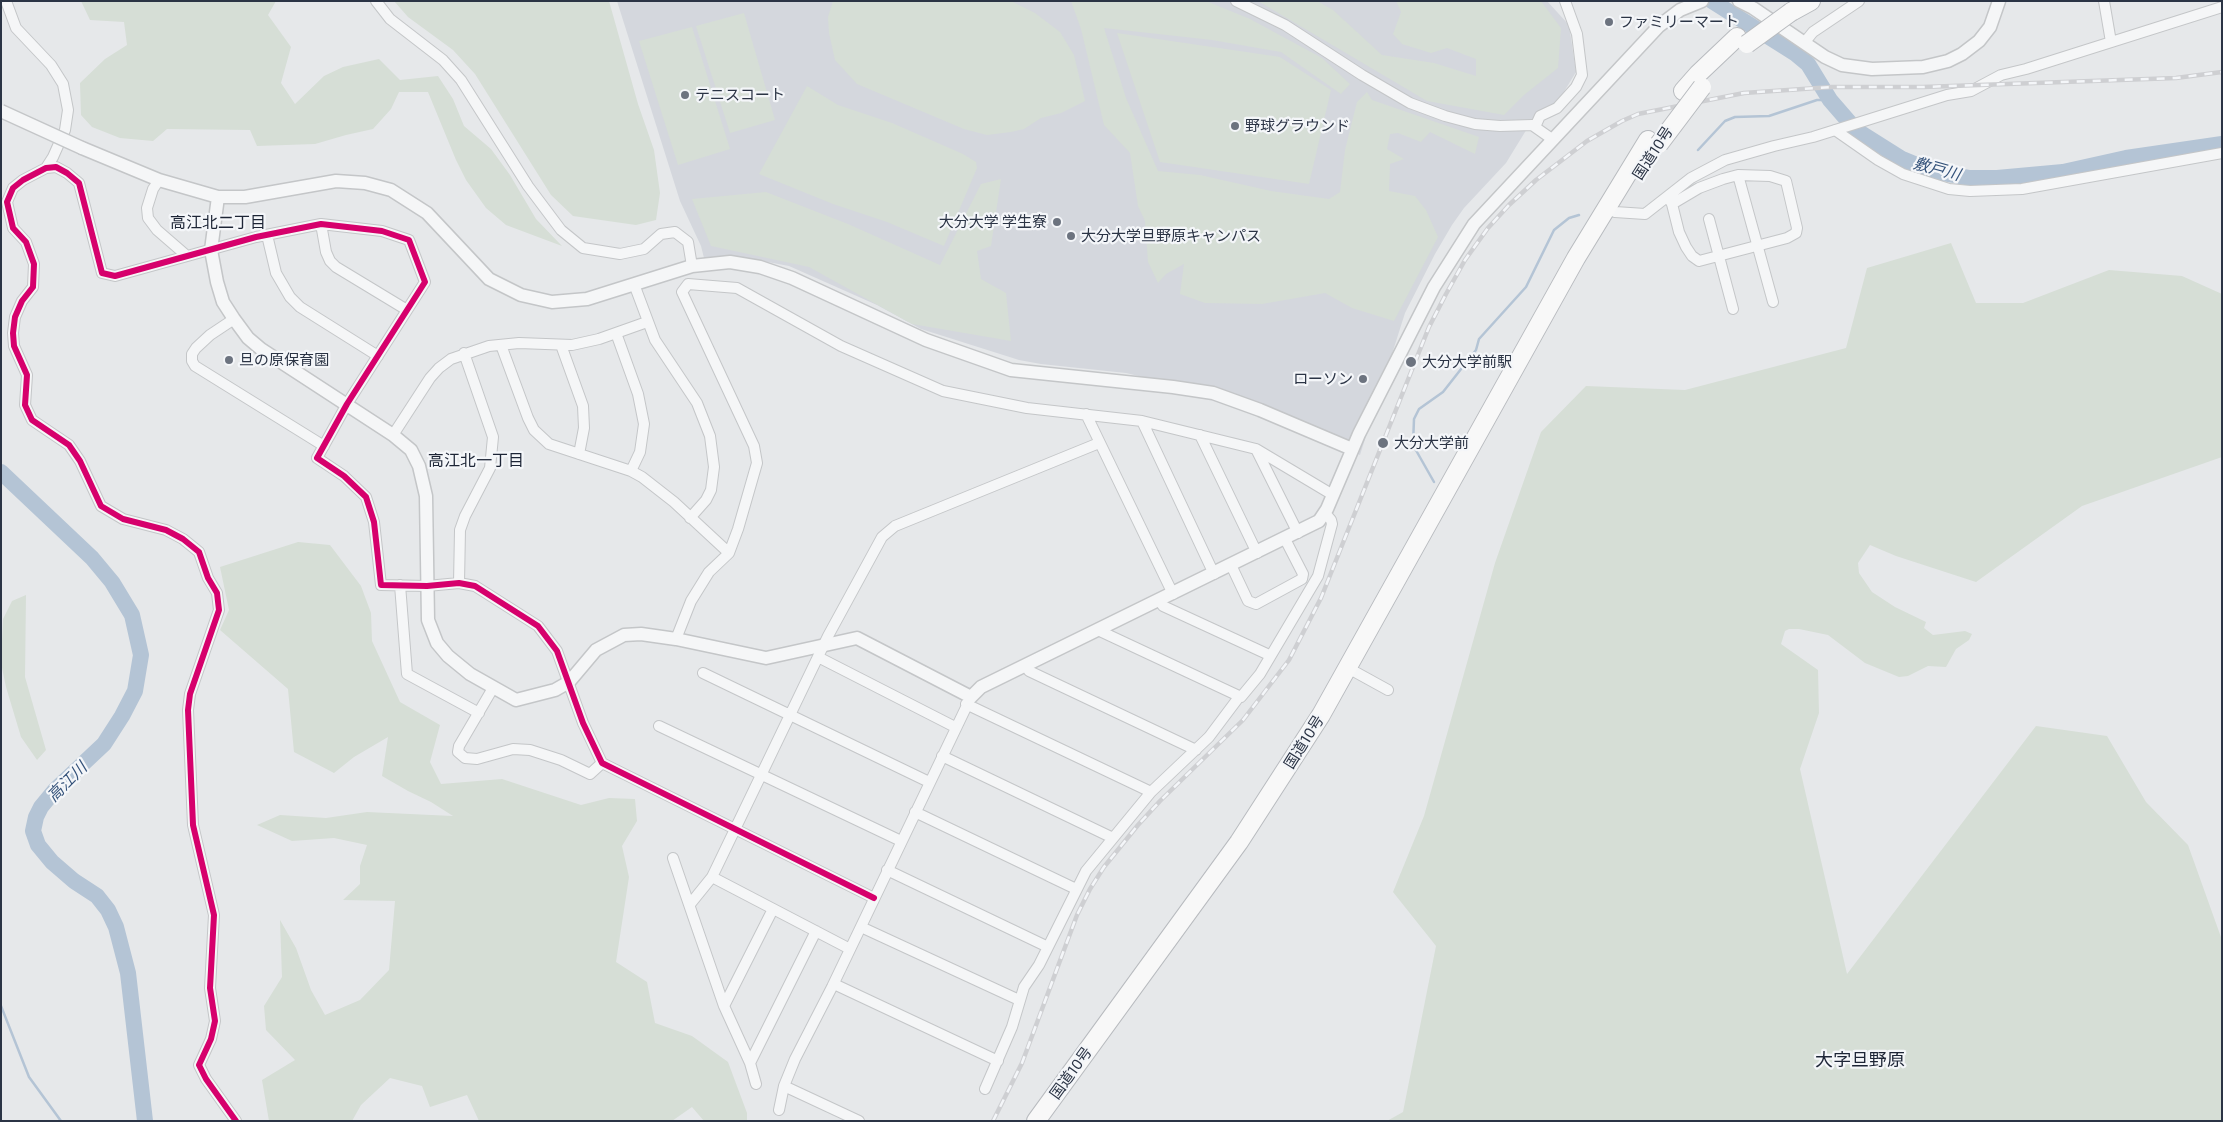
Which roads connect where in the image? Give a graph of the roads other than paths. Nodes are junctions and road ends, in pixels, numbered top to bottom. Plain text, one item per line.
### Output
1 (6, 1) edge
2 (376, 1) edge
3 (1236, 1) edge
4 (1565, 1) edge
5 (1702, 1) edge
6 (1740, 1) edge
7 (1810, 1) edge
8 (1859, 1) edge
9 (1999, 1) edge
10 (2104, 1) edge
11 (1787, 6) edge
12 (2222, 7) edge
13 (1742, 40) junction
14 (2111, 42) junction
15 (1804, 43) junction
16 (1, 111) edge
17 (1535, 127) junction
18 (1838, 129) junction
19 (1552, 139) junction
20 (1653, 142) junction
21 (2222, 154) edge
22 (46, 168) junction
23 (1738, 175) junction
24 (159, 180) junction
25 (218, 197) junction
26 (1670, 200) junction
27 (1612, 208) junction
28 (1709, 219) dead end
29 (321, 224) junction
30 (267, 235) junction
31 (1758, 246) junction
32 (211, 250) junction
33 (187, 256) junction
34 (1719, 257) junction
35 (692, 266) junction
36 (634, 284) junction
37 (1773, 302) dead end
38 (1733, 309) dead end
39 (407, 310) junction
40 (234, 319) junction
41 (647, 322) junction
42 (616, 333) junction
43 (501, 345) junction
44 (561, 345) junction
45 (464, 353) junction
46 (378, 356) junction
47 (347, 404) junction
48 (1086, 414) junction
49 (1142, 421) junction
50 (393, 435) junction
51 (1200, 435) junction
52 (1099, 443) junction
53 (324, 446) junction
54 (1256, 448) junction
55 (1352, 449) junction
56 (579, 454) junction
57 (631, 471) junction
58 (1333, 495) junction
59 (1325, 512) junction
60 (690, 518) junction
61 (1298, 533) junction
62 (1286, 539) junction
63 (729, 553) junction
64 (1257, 553) junction
65 (1231, 565) junction
66 (1214, 574) junction
67 (459, 583) junction
68 (400, 586) junction
69 (427, 586) junction
70 (1173, 594) junction
71 (1159, 600) junction
72 (1100, 629) junction
73 (676, 638) junction
74 (824, 644) junction
75 (1267, 654) dead end
76 (818, 656) junction
77 (1026, 665) junction
78 (1348, 668) junction
79 (703, 673) dead end
80 (569, 682) junction
81 (493, 688) junction
82 (1388, 690) dead end
83 (1239, 697) junction
84 (968, 700) junction
85 (479, 712) junction
86 (790, 715) junction
87 (659, 726) dead end
88 (955, 727) junction
89 (1196, 750) junction
90 (942, 756) junction
91 (602, 763) junction
92 (762, 774) junction
93 (929, 782) junction
94 (1151, 792) junction
95 (915, 812) junction
96 (735, 830) junction
97 (1113, 838) junction
98 (901, 841) junction
99 (673, 858) dead end
100 (887, 870) junction
101 (712, 877) junction
102 (1076, 889) junction
103 (874, 898) junction
104 (690, 903) junction
105 (773, 909) junction
106 (861, 927) junction
107 (816, 931) junction
108 (1048, 947) junction
109 (850, 949) junction
110 (834, 984) junction
111 (1019, 1000) junction
112 (724, 1006) junction
113 (998, 1062) junction
114 (750, 1063) junction
115 (756, 1084) dead end
116 (784, 1086) junction
117 (985, 1089) dead end
118 (779, 1110) dead end
119 (236, 1121) edge
120 (859, 1121) edge
121 (1036, 1121) edge

1 - 22 street
2 - 35 street
3 - 17 street
4 - 17 street
5 - 19 street
6 - 15 street
7 - 11 highway, 国道10号
8 - 15 street
9 - 15 street
10 - 14 street
11 - 13 highway, 国道10号, bridge
12 - 14 street
13 - 20 highway, 国道10号, bridge
13 - 20 highway, 国道10号
14 - 18 street
16 - 24 street, bridge
17 - 19 street
18 - 21 street
18 - 26 street
19 - 55 street
20 - 27 highway, 国道10号
22 - 33 street
22 - 119 street
23 - 26 street
23 - 31 street
23 - 31 street
24 - 25 street
24 - 33 street
25 - 32 street
25 - 36 street
26 - 27 street
26 - 34 street
27 - 78 highway, 国道10号
28 - 34 street
29 - 30 street
29 - 39 street
29 - 39 street
30 - 32 street
30 - 46 street
31 - 34 street
31 - 37 street
32 - 33 street
32 - 40 street
34 - 38 street
35 - 36 street
35 - 55 street
36 - 41 street
39 - 46 street
40 - 47 street
40 - 53 street
41 - 42 street
41 - 60 street
42 - 44 street
42 - 57 street
43 - 44 street
43 - 45 street
43 - 56 street
44 - 56 street
45 - 50 street
45 - 67 street
46 - 47 street
47 - 50 street
47 - 53 street
48 - 49 street
48 - 52 street
48 - 63 street
49 - 51 street
49 - 66 street
50 - 69 street
51 - 54 street
51 - 64 street
52 - 70 street
52 - 74 street
53 - 68 street
54 - 58 street
54 - 61 street
55 - 58 street
56 - 57 street
57 - 60 street
58 - 59 street
59 - 61 street
59 - 83 street
60 - 63 street
61 - 62 street
62 - 64 street
62 - 65 street
63 - 73 street
64 - 65 street
65 - 66 street
66 - 70 street
67 - 69 street
67 - 80 street
68 - 69 street
68 - 85 street
69 - 81 street
70 - 71 street
71 - 72 street
71 - 75 street
72 - 77 street
72 - 83 street
73 - 74 street
73 - 80 street
74 - 76 street
74 - 84 street
76 - 86 street
76 - 88 street
77 - 84 street
77 - 89 street
78 - 82 street
78 - 121 highway, 国道10号
79 - 86 street
80 - 81 street
80 - 91 street
81 - 85 street
83 - 89 street
84 - 88 street
84 - 94 street
85 - 91 street
86 - 92 street
86 - 93 street
87 - 92 street
88 - 90 street
89 - 94 street
90 - 93 street
90 - 97 street
91 - 96 street
92 - 96 street
92 - 98 street
93 - 95 street
94 - 97 street
95 - 98 street
95 - 102 street
96 - 101 street
96 - 103 street
97 - 102 street
98 - 100 street
99 - 104 street
100 - 103 street
100 - 108 street
101 - 104 street
101 - 105 street
102 - 108 street
103 - 106 street
104 - 112 street
105 - 107 street
105 - 112 street
106 - 109 street
106 - 111 street
107 - 109 street
107 - 114 street
108 - 111 street
109 - 110 street
110 - 113 street
110 - 116 street
111 - 113 street
112 - 114 street
113 - 117 street
114 - 115 street
116 - 118 street
116 - 120 street

